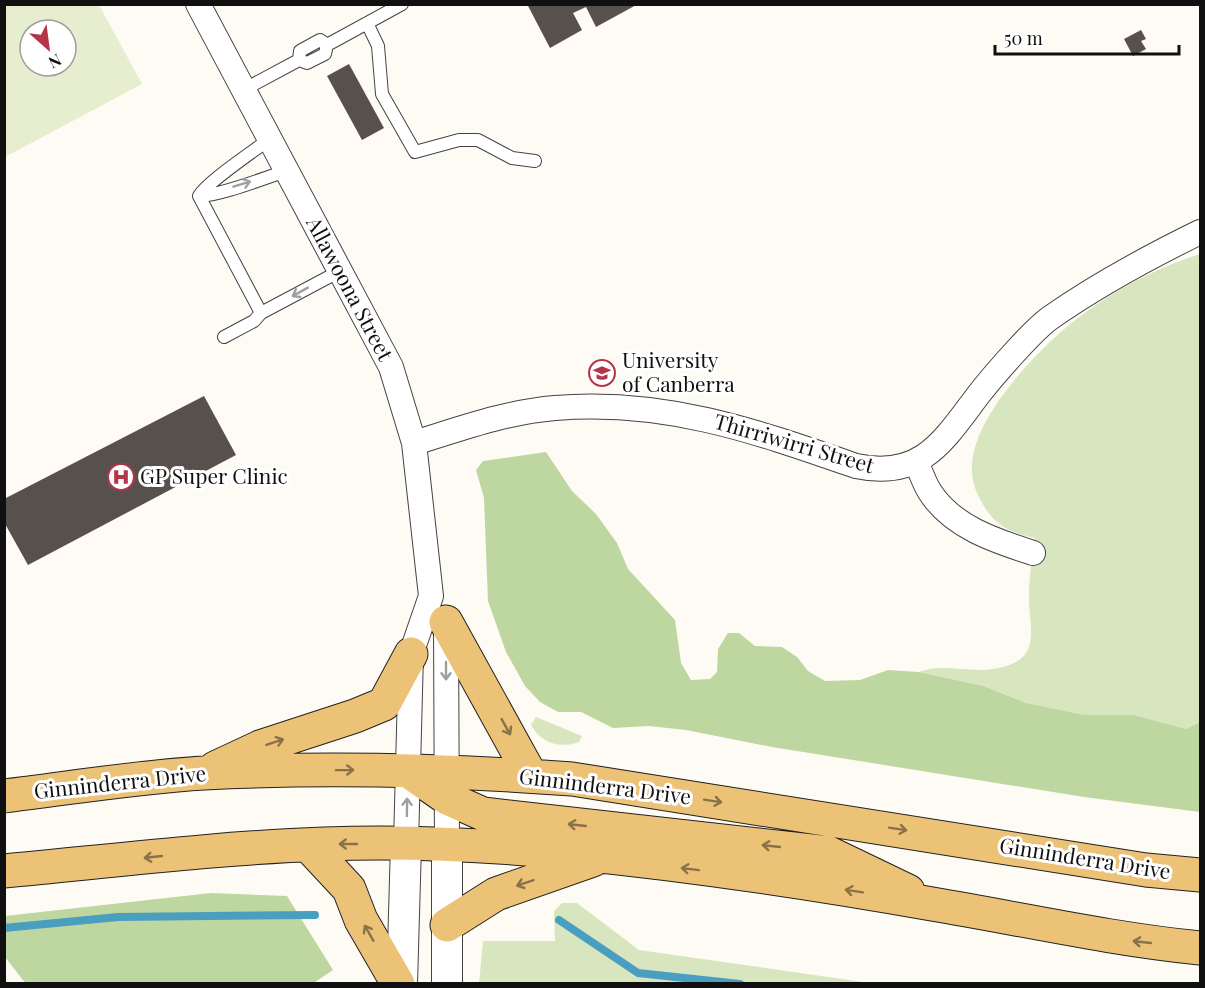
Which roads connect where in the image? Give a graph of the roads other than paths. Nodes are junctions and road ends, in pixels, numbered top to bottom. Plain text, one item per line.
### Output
1 (198, 4) edge
2 (402, 4) edge
3 (368, 23) junction
4 (243, 90) junction
5 (269, 139) junction
6 (535, 161) dead end
7 (286, 171) junction
8 (199, 196) junction
9 (1200, 232) edge
10 (340, 271) junction
11 (261, 313) junction
12 (224, 337) dead end
13 (414, 443) junction
14 (916, 462) junction
15 (1033, 553) dead end
16 (439, 609) junction
17 (411, 654) junction
18 (408, 771) junction
19 (202, 773) junction
20 (531, 776) junction
21 (447, 785) junction
22 (4, 796) edge
23 (406, 844) junction
24 (308, 845) junction
25 (447, 845) junction
26 (600, 857) junction
27 (4, 871) edge
28 (1200, 875) edge
29 (933, 904) junction
30 (447, 925) junction
31 (1200, 948) edge
32 (400, 984) edge
33 (447, 984) edge

1 - 4 street, Allawoona Street
2 - 3 lane
3 - 4 lane
3 - 6 lane
4 - 5 street, Allawoona Street
5 - 7 street, Allawoona Street
5 - 8 lane
8 -> 7 lane
7 - 10 street, Allawoona Street
8 - 11 lane
9 - 14 street, Thirriwirri Street
10 -> 11 lane
10 - 13 street, Allawoona Street
11 - 12 lane
13 - 14 street, Thirriwirri Street
13 - 16 street, Allawoona Street
14 - 15 street
16 - 17 street, Allawoona Street
16 -> 20 main road
16 -> 21 street, Allawoona Street
17 - 18 street, Allawoona Street
19 -> 17 main road
19 -> 18 main road, Ginninderra Drive
18 - 21 main road, Ginninderra Drive
23 -> 18 street, Allawoona Street
19 - 22 main road, Ginninderra Drive
20 - 21 main road, Ginninderra Drive
20 -> 28 main road, Ginninderra Drive
21 - 25 street, Allawoona Street
29 -> 21 main road
23 -> 24 main road
23 - 25 main road
23 - 32 street
24 -> 27 main road
32 -> 24 main road
25 - 26 main road
25 - 30 street
29 -> 26 main road
26 -> 30 main road
31 -> 29 main road
30 - 33 street

